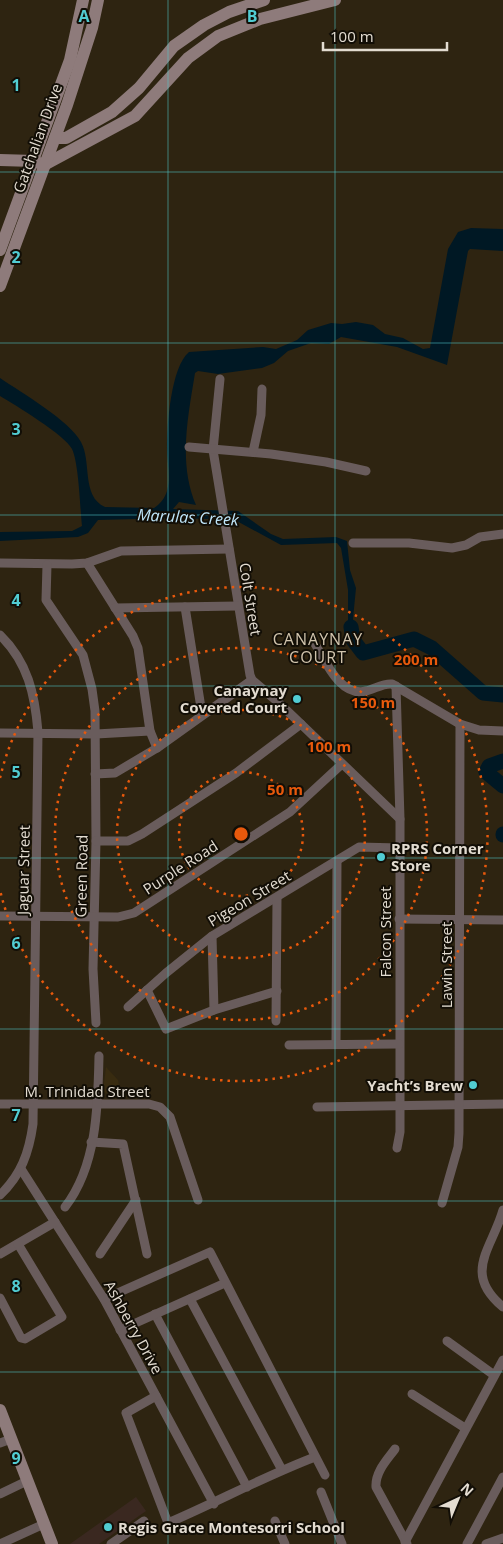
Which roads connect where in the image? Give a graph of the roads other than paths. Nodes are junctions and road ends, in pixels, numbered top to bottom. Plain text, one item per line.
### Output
1 (83, 0) edge
2 (98, 0) edge
3 (264, 0) edge
4 (335, 0) edge
5 (55, 138) junction
6 (0, 160) edge
7 (39, 163) junction
8 (0, 250) edge
9 (0, 286) edge
10 (220, 379) dead end
11 (262, 389) dead end
12 (189, 447) dead end
13 (213, 450) junction
14 (253, 452) junction
15 (366, 471) dead end
16 (503, 534) edge
17 (353, 543) dead end
18 (229, 550) junction
19 (0, 563) edge
20 (87, 563) junction
21 (47, 565) junction
22 (237, 606) junction
23 (185, 607) junction
24 (115, 608) junction
25 (0, 635) edge
26 (315, 644) dead end
27 (252, 680) junction
28 (396, 686) junction
29 (202, 714) junction
30 (301, 724) junction
31 (460, 724) junction
32 (150, 731) junction
33 (503, 731) edge
34 (38, 732) junction
35 (96, 732) junction
36 (0, 733) edge
37 (157, 748) junction
38 (342, 764) junction
39 (96, 774) junction
40 (400, 820) junction
41 (96, 841) junction
42 (399, 848) junction
43 (337, 861) junction
44 (277, 898) junction
45 (0, 916) edge
46 (36, 916) junction
47 (95, 916) junction
48 (399, 919) junction
49 (460, 920) junction
50 (503, 920) edge
51 (212, 936) junction
52 (147, 990) junction
53 (276, 991) junction
54 (128, 1007) dead end
55 (214, 1010) junction
56 (276, 1020) dead end
57 (96, 1023) dead end
58 (336, 1044) junction
59 (399, 1044) junction
60 (289, 1045) dead end
61 (99, 1056) dead end
62 (0, 1104) edge
63 (34, 1104) junction
64 (503, 1104) edge
65 (98, 1105) junction
66 (460, 1105) junction
67 (399, 1106) junction
68 (317, 1107) dead end
69 (91, 1142) junction
70 (397, 1148) dead end
71 (21, 1169) junction
72 (0, 1195) edge
73 (136, 1200) junction
74 (198, 1200) dead end
75 (442, 1203) dead end
76 (65, 1208) dead end
77 (503, 1210) edge
78 (55, 1222) junction
79 (18, 1244) junction
80 (0, 1254) edge
81 (100, 1254) dead end
82 (147, 1254) dead end
83 (225, 1283) junction
84 (0, 1298) edge
85 (104, 1299) junction
86 (190, 1299) junction
87 (503, 1307) edge
88 (155, 1314) junction
89 (120, 1330) junction
90 (447, 1341) dead end
91 (503, 1360) edge
92 (494, 1375) junction
93 (412, 1394) dead end
94 (156, 1396) junction
95 (0, 1410) edge
96 (465, 1428) junction
97 (5, 1441) edge
98 (395, 1449) dead end
99 (315, 1457) junction
100 (282, 1470) junction
101 (325, 1475) dead end
102 (503, 1477) edge
103 (27, 1481) junction
104 (247, 1487) junction
105 (321, 1492) dead end
106 (0, 1494) edge
107 (214, 1504) junction
108 (144, 1521) dead end
109 (275, 1521) dead end
110 (44, 1524) junction
111 (503, 1538) edge
112 (406, 1543) edge
113 (0, 1544) edge
114 (52, 1544) edge
115 (111, 1544) edge
116 (285, 1544) edge
117 (342, 1544) edge
118 (467, 1544) edge
119 (486, 1544) edge

1 - 7 street, Gatchalian Drive
2 - 5 street, Gatchalian Drive
3 - 5 street
4 - 7 street
5 - 7 street, Gatchalian Drive
6 - 7 street
7 - 8 street, Gatchalian Drive
7 - 9 street, Gatchalian Drive
10 - 13 street, Colt Street
11 - 14 street
12 - 13 street
13 - 14 street
13 - 18 street, Colt Street
14 - 15 street
16 - 17 street
18 - 20 street
18 - 22 street, Colt Street
19 - 21 street
20 - 21 street
20 - 24 street
21 - 35 street, Green Road
22 - 23 street
22 - 27 street, Colt Street
23 - 24 street
23 - 29 street
24 - 32 street
25 - 34 street, Jaguar Street
26 - 28 street
27 - 29 street
27 - 30 street
28 - 31 street
28 - 40 street, Falcon Street
29 - 37 street
30 - 38 street
30 - 41 street
31 - 33 street
31 - 49 street, Lawin Street
32 - 35 street
32 - 37 street
34 - 35 street
34 - 36 street
34 - 46 street, Jaguar Street
35 - 39 street, Green Road
37 - 39 street
38 - 40 street
38 - 47 street, Purple Road
39 - 41 street, Green Road
40 - 42 street, Falcon Street
41 - 47 street, Green Road
42 - 43 street, Pigeon Street
42 - 48 street, Falcon Street
43 - 44 street, Pigeon Street
43 - 58 street
44 - 51 street, Pigeon Street
44 - 53 street
45 - 46 street, Purple Road
46 - 47 street, Purple Road
46 - 63 street, Jaguar Street
47 - 57 street, Green Road
48 - 49 street
48 - 59 street, Falcon Street
49 - 50 street
49 - 66 street, Lawin Street
51 - 52 street, Pigeon Street
51 - 55 street
52 - 54 street, Pigeon Street
52 - 55 street
53 - 55 street
53 - 56 street
58 - 59 street
58 - 60 street
59 - 67 street, Falcon Street
61 - 65 street
62 - 63 street, M. Trinidad Street
63 - 65 street, M. Trinidad Street
63 - 71 street, Jaguar Street
64 - 66 street
65 - 69 street
65 - 74 street, M. Trinidad Street
66 - 67 street
66 - 75 street, Lawin Street
67 - 68 street
67 - 70 street, Falcon Street
69 - 73 street
69 - 76 street
71 - 72 street, Jaguar Street
71 - 78 street, Ashberry Drive
73 - 81 street
73 - 82 street
77 - 87 street
78 - 79 street
78 - 85 street, Ashberry Drive
79 - 80 street
79 - 84 street
83 - 85 street
83 - 86 street
83 - 99 street
85 - 89 street, Ashberry Drive
86 - 88 street
86 - 100 street
88 - 89 street
88 - 104 street
89 - 94 street, Ashberry Drive
90 - 92 street
91 - 92 street
92 - 96 street
93 - 96 street
94 - 107 street, Ashberry Drive
94 - 107 street
95 - 97 street
96 - 112 street
97 - 103 street
98 - 112 street
99 - 100 street
99 - 101 street
100 - 104 street
102 - 118 street
103 - 106 street
103 - 110 street
104 - 107 street
105 - 117 street
108 - 115 street
109 - 116 street
110 - 113 street
110 - 114 street
111 - 119 street

